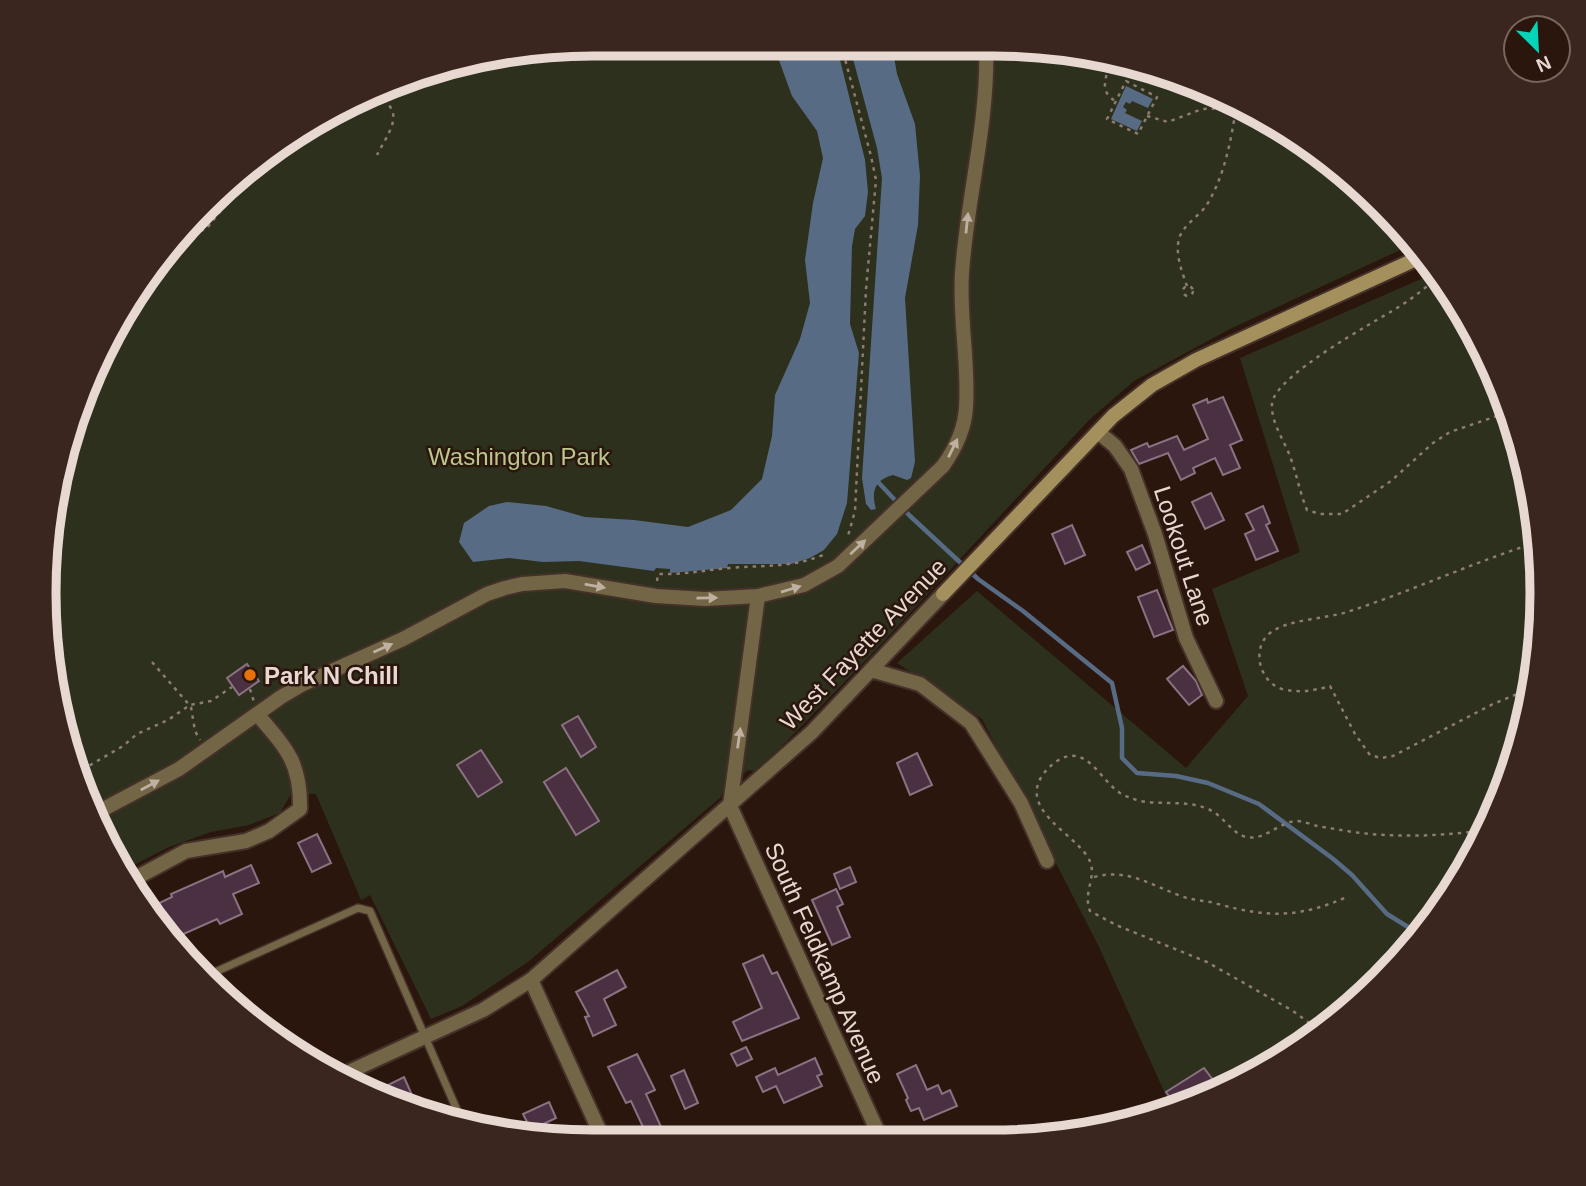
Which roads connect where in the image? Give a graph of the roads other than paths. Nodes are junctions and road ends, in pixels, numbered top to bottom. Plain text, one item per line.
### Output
1 (986, 56) edge
2 (1414, 260) edge
3 (1098, 432) junction
4 (758, 596) junction
5 (871, 670) junction
6 (1216, 701) dead end
7 (257, 709) junction
8 (730, 806) junction
9 (102, 810) edge
10 (1047, 861) dead end
11 (138, 877) edge
12 (213, 973) edge
13 (531, 980) junction
14 (424, 1038) junction
15 (349, 1072) edge
16 (458, 1113) edge
17 (599, 1130) edge
18 (877, 1130) edge

4 -> 1 street
2 - 3 street, West Fayette Avenue
3 - 5 street, West Fayette Avenue
3 - 6 street, Lookout Lane
7 -> 4 street
8 -> 4 street
5 - 8 street, West Fayette Avenue
5 - 10 street
9 -> 7 street
7 - 11 street
8 - 13 street, West Fayette Avenue
8 - 18 street, South Feldkamp Avenue
12 - 14 lane
13 - 14 street, West Fayette Avenue
13 - 17 street
14 - 15 street, West Fayette Avenue
14 - 16 lane

